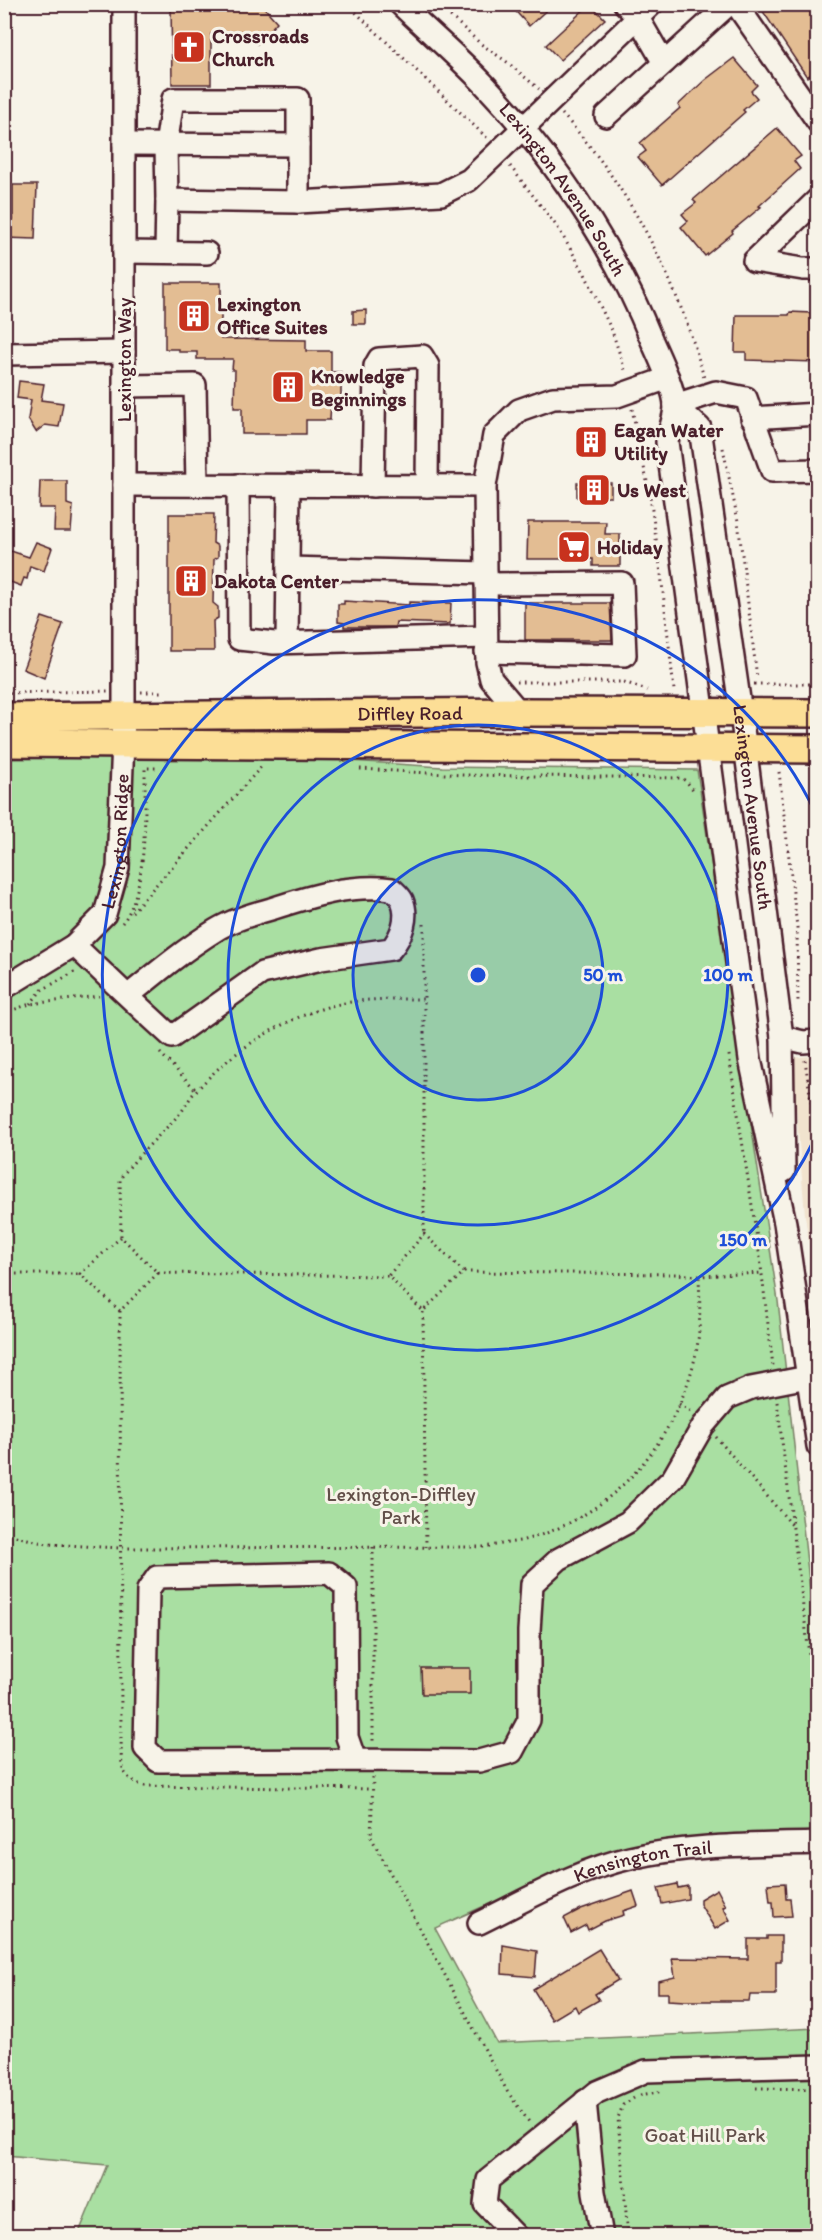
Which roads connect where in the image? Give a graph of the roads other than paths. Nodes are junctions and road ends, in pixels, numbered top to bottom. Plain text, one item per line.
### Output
1 (124, 4) edge
2 (400, 4) edge
3 (729, 4) edge
4 (736, 4) edge
5 (638, 9) edge
6 (664, 63) junction
7 (606, 116) dead end
8 (818, 122) edge
9 (522, 128) junction
10 (124, 144) junction
11 (298, 145) junction
12 (166, 146) junction
13 (818, 199) edge
14 (167, 200) junction
15 (298, 202) junction
16 (124, 252) junction
17 (166, 252) junction
18 (207, 253) dead end
19 (818, 269) edge
20 (124, 352) junction
21 (4, 354) edge
22 (668, 378) junction
23 (124, 386) junction
24 (675, 405) junction
25 (818, 414) edge
26 (752, 418) junction
27 (818, 470) edge
28 (124, 486) junction
29 (197, 486) junction
30 (238, 486) junction
31 (289, 486) junction
32 (373, 486) junction
33 (427, 486) junction
34 (485, 486) junction
35 (288, 568) junction
36 (486, 579) junction
37 (287, 642) junction
38 (486, 645) junction
39 (739, 701) junction
40 (124, 703) junction
41 (519, 712) junction
42 (705, 713) junction
43 (818, 713) edge
44 (4, 717) edge
45 (4, 743) edge
46 (123, 744) junction
47 (709, 748) junction
48 (745, 749) junction
49 (818, 749) edge
50 (74, 945) junction
51 (4, 988) edge
52 (128, 996) junction
53 (782, 1037) junction
54 (810, 1042) edge
55 (785, 1223) junction
56 (813, 1375) edge
57 (818, 1446) edge
58 (364, 1760) junction
59 (818, 1843) edge
60 (479, 1923) dead end
61 (818, 2066) edge
62 (585, 2102) junction
63 (516, 2235) edge
64 (602, 2235) edge

1 - 10 street, Lexington Way
2 - 9 street, Lexington Avenue South
3 - 6 street
4 - 8 street
5 - 6 street
5 - 9 street
6 - 7 street
9 - 15 street
9 - 22 street, Lexington Avenue South
10 - 12 street
10 - 16 street, Lexington Way
11 - 12 street
11 - 12 street
11 - 15 street
12 - 14 street
13 - 19 street
14 - 15 street
14 - 17 street
16 - 17 street
16 - 20 street, Lexington Way
17 - 18 street
20 - 21 street
20 - 23 street, Lexington Way
22 - 24 street, Lexington Avenue South
22 - 34 street
23 - 28 street, Lexington Way
23 - 29 street
24 - 26 street
24 - 39 street, Lexington Avenue South
24 - 42 street, Lexington Avenue South
25 - 26 street
26 - 27 street
28 - 29 street
28 - 40 street, Lexington Way
29 - 30 street
30 - 31 street
30 - 37 street
31 - 32 street
31 - 35 street
32 - 33 street
32 - 33 street
33 - 34 street
34 - 36 street
35 - 36 street
35 - 37 street
36 - 38 street
36 - 38 street
37 - 38 street
38 - 41 street
39 - 42 main road, Diffley Road
39 - 43 main road, Diffley Road
39 - 48 street, Lexington Avenue South
40 - 41 main road, Diffley Road
40 - 44 main road, Diffley Road
40 - 46 street, Lexington Ridge
41 - 42 main road, Diffley Road
42 - 47 street, Lexington Avenue South
45 - 46 main road, Diffley Road
46 - 47 main road, Diffley Road
46 - 50 street, Lexington Ridge
47 - 48 main road, Diffley Road
47 - 55 street, Lexington Avenue South
48 - 49 main road, Diffley Road
48 - 53 street, Lexington Avenue South
50 - 51 street, Lexington Ridge
50 - 52 street
52 - 52 street
53 - 54 street
53 - 55 street, Lexington Avenue South
55 - 56 street, Lexington Avenue South
56 - 57 street, Lexington Avenue South
56 - 58 street
58 - 58 street
59 - 60 street, Kensington Trail
61 - 62 street
62 - 63 street
62 - 64 street

